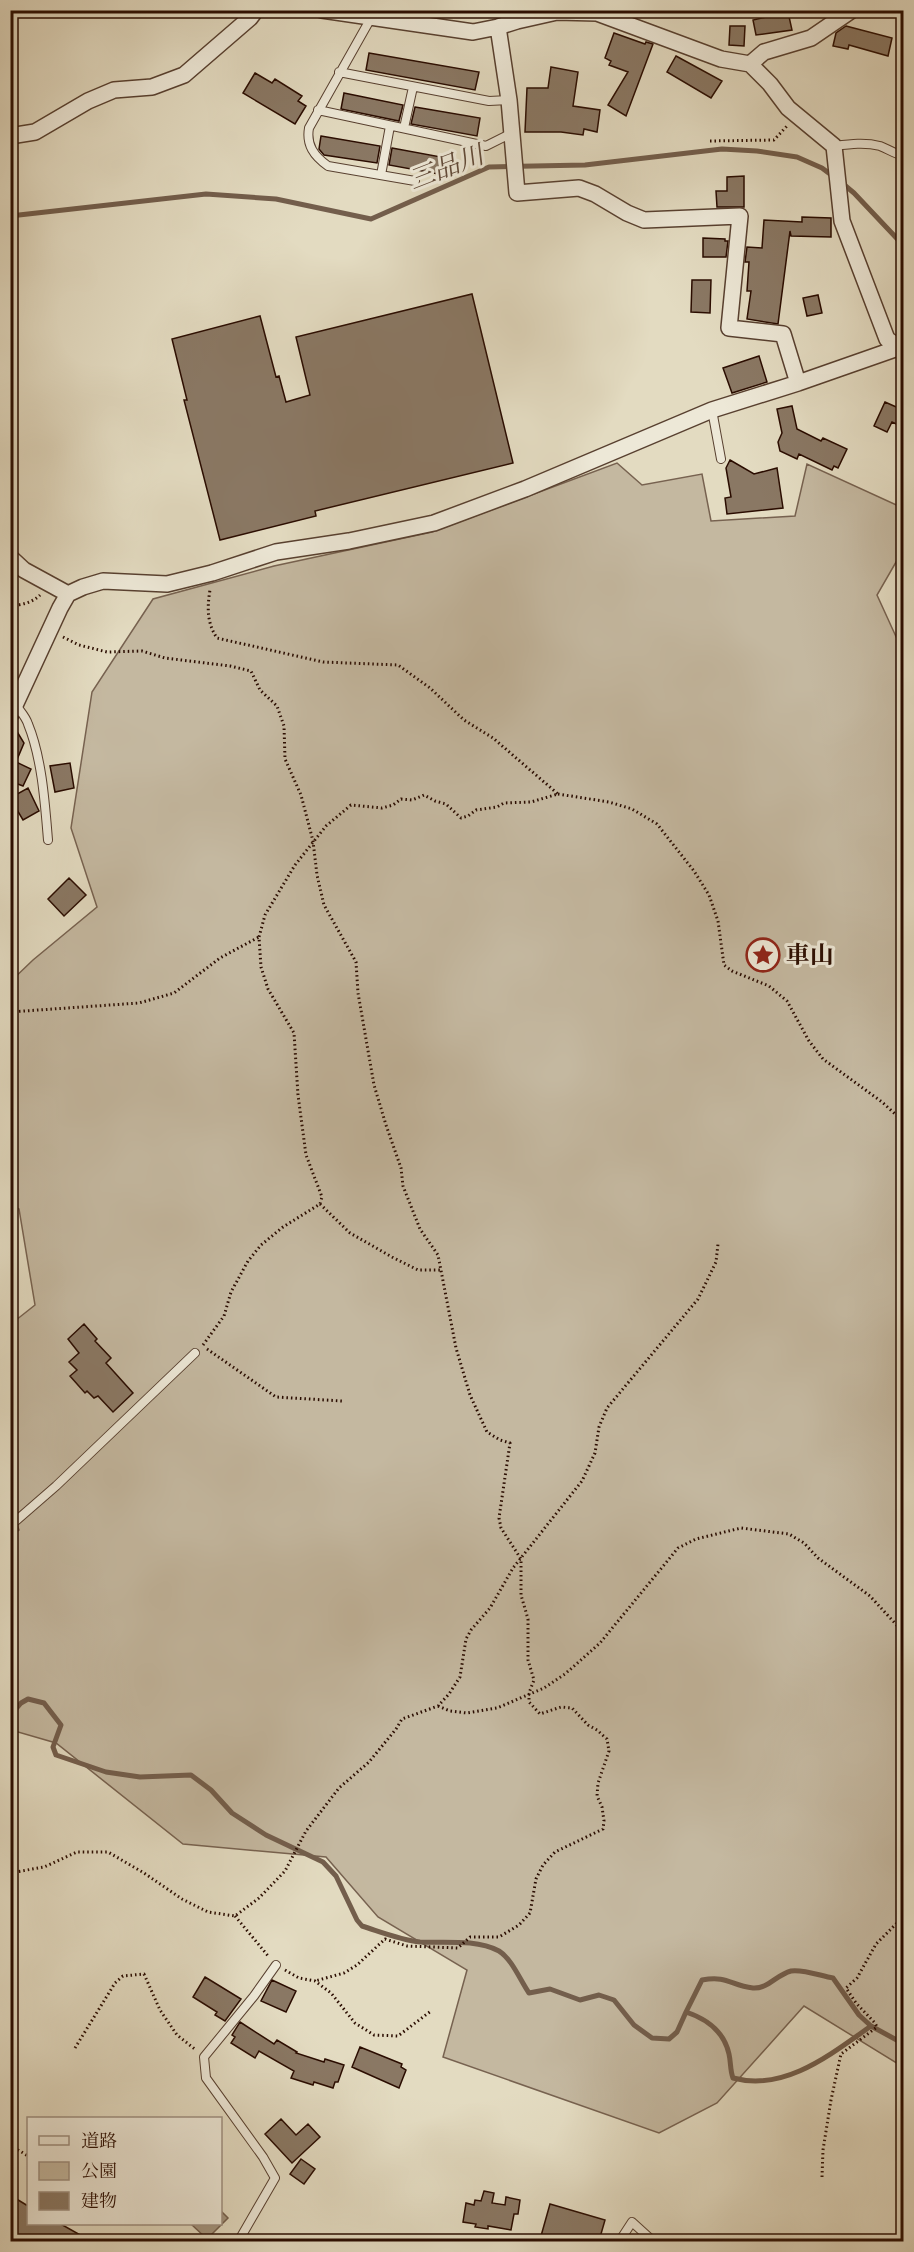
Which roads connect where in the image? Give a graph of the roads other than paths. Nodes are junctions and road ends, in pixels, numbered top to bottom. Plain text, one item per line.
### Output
1 (256, 10) edge
2 (322, 10) edge
3 (852, 10) edge
4 (597, 12) edge
5 (389, 16) edge
6 (514, 16) edge
7 (371, 18) junction
8 (498, 27) junction
9 (750, 64) junction
10 (339, 72) junction
11 (413, 87) junction
12 (509, 100) junction
13 (318, 110) junction
14 (390, 126) junction
15 (404, 128) junction
16 (512, 133) junction
17 (10, 136) edge
18 (834, 146) junction
19 (903, 156) edge
20 (381, 175) junction
21 (415, 181) dead end
22 (901, 350) edge
23 (798, 383) junction
24 (712, 410) junction
25 (721, 459) dead end
26 (10, 557) edge
27 (68, 594) junction
28 (13, 710) edge
29 (48, 840) dead end
30 (195, 1353) dead end
31 (10, 1527) edge
32 (276, 1965) road end
33 (238, 2241) edge
34 (620, 2241) edge
35 (654, 2241) edge

1 - 17 street
2 - 7 street
3 - 9 street
4 - 6 street
4 - 9 street
5 - 7 street
5 - 8 street
6 - 8 street
7 - 10 lane
8 - 12 street
9 - 18 street
10 - 11 lane
10 - 13 lane
11 - 12 lane
11 - 15 lane
12 - 16 street
13 - 14 lane
13 - 20 lane
14 - 15 lane
14 - 20 lane
15 - 16 lane
16 - 23 street
18 - 19 lane
18 - 22 street
20 - 21 lane
22 - 23 street
23 - 24 street
24 - 25 lane
24 - 27 street
26 - 27 street
27 - 28 street
28 - 29 lane
30 - 31 lane
32 - 33 lane
34 - 35 lane

